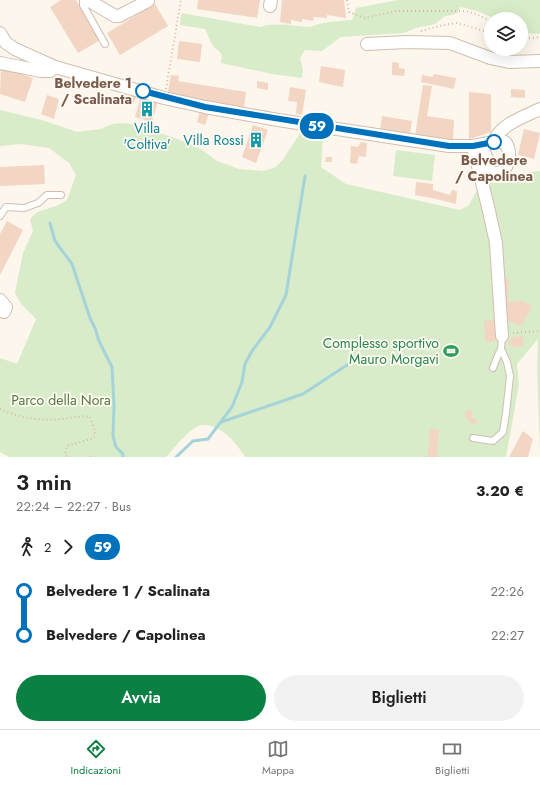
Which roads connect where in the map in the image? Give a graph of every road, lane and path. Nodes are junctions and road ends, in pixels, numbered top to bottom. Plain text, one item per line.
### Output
1 (83, 0) edge
2 (88, 0) edge
3 (181, 0) edge
4 (347, 0) edge
5 (148, 1) dead end
6 (484, 18) edge
7 (484, 31) edge
8 (3, 38) edge
9 (540, 38) edge
10 (528, 40) edge
11 (407, 42) junction
12 (105, 44) dead end
13 (367, 44) dead end
14 (1, 60) edge
15 (540, 61) edge
16 (55, 67) junction
17 (164, 98) junction
18 (540, 109) edge
19 (495, 138) junction
20 (473, 146) junction
21 (61, 195) dead end
22 (3, 207) edge
23 (0, 216) edge
24 (0, 300) edge
25 (2, 313) edge
26 (540, 331) edge
27 (502, 335) junction
28 (502, 349) junction
29 (493, 368) dead end
30 (0, 408) edge
31 (473, 438) dead end
32 (67, 457) edge

1 - 12 lane
2 - 5 street
3 - 17 path
4 - 6 path
7 - 11 path
8 - 14 street
8 - 16 street
9 - 10 path
11 - 13 street
11 - 15 street
14 - 16 street
16 - 17 street
17 - 20 street
18 - 19 street
19 - 20 street
19 - 20 street
20 - 27 street
21 - 22 lane
22 - 23 lane
24 - 25 street
26 - 27 path
27 - 28 lane
28 - 29 lane
28 - 31 lane
30 - 32 path

